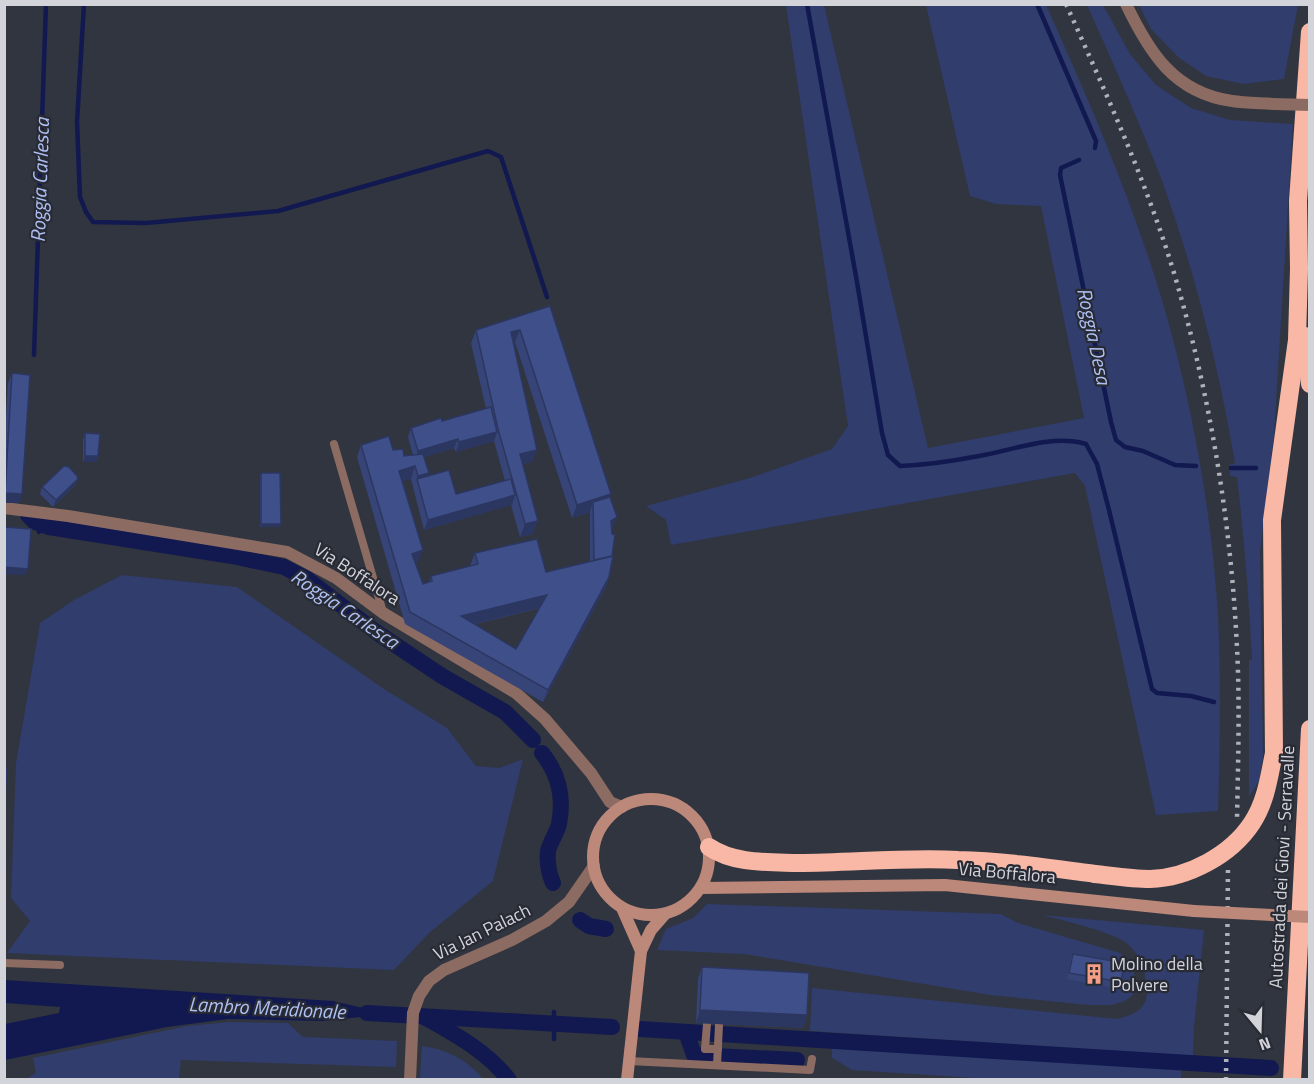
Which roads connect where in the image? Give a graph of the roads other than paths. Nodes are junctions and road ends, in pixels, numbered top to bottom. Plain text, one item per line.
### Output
1 (1126, 4) edge
2 (1310, 32) edge
3 (1310, 105) edge
4 (1299, 269) junction
5 (1310, 384) edge
6 (334, 444) dead end
7 (4, 508) edge
8 (383, 613) junction
9 (1310, 729) edge
10 (622, 807) junction
11 (709, 848) junction
12 (594, 866) junction
13 (700, 888) junction
14 (622, 908) junction
15 (665, 914) junction
16 (1310, 917) edge
17 (641, 951) junction
18 (4, 963) edge
19 (60, 965) dead end
20 (706, 1024) edge
21 (719, 1024) edge
22 (718, 1049) junction
23 (812, 1059) dead end
24 (629, 1061) junction
25 (717, 1064) junction
26 (410, 1080) edge
27 (627, 1080) edge
28 (1292, 1080) edge

1 - 3 street, bridge
2 - 4 highway
4 - 5 highway
4 - 11 highway, bridge
6 - 8 lane
7 - 8 street, Via Boffalora
8 - 10 street, Via Boffalora
9 - 28 highway, Autostrada dei Giovi - Serravalle
10 - 11 street
10 - 12 street
11 - 13 street
12 - 14 street
12 - 26 street, Via Jan Palach
13 - 15 street
13 - 16 street, Via Boffalora, bridge
14 - 15 street
14 - 17 street
15 - 17 street
17 - 24 street
18 - 19 lane
20 - 22 lane
21 - 22 lane
22 - 25 lane
23 - 25 lane
24 - 25 lane
24 - 27 street

